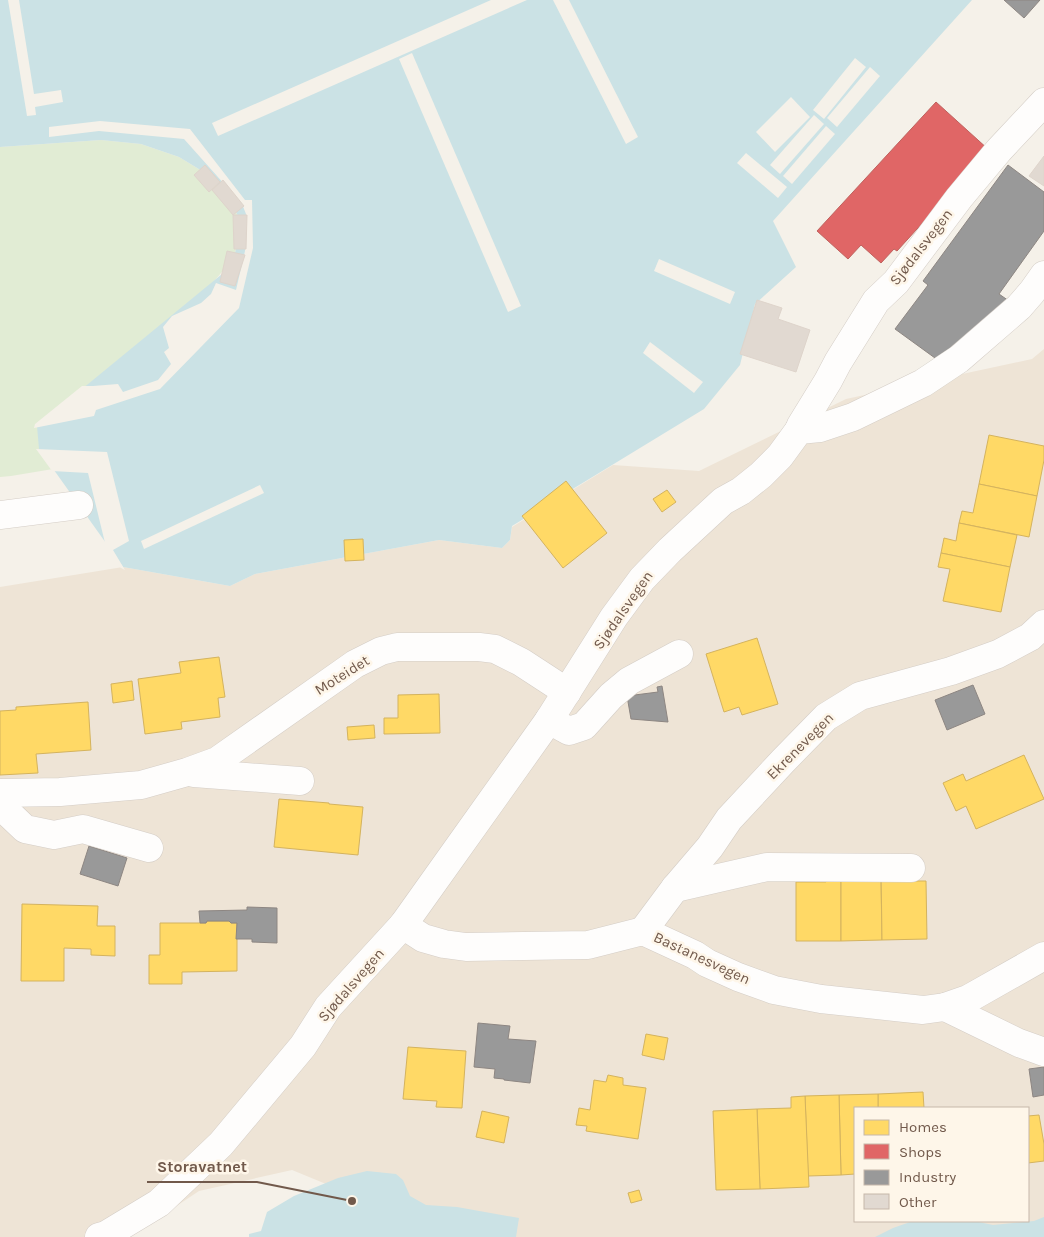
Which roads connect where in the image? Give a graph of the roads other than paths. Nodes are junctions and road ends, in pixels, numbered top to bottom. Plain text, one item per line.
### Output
1 (1044, 102) edge
2 (1044, 275) edge
3 (799, 430) junction
4 (79, 505) dead end
5 (0, 515) edge
6 (1044, 624) edge
7 (679, 654) dead end
8 (567, 692) junction
9 (549, 720) junction
10 (187, 772) junction
11 (300, 781) dead end
12 (0, 793) edge
13 (0, 804) edge
14 (149, 848) dead end
15 (911, 868) dead end
16 (675, 888) junction
17 (403, 925) junction
18 (643, 931) junction
19 (1044, 956) edge
20 (945, 1007) junction
21 (1044, 1052) edge
22 (99, 1237) edge

1 - 3 street, Sjødalsvegen
2 - 3 street
3 - 8 street, Sjødalsvegen
4 - 5 street
6 - 16 street, Ekrenevegen
7 - 9 street
8 - 9 street, Sjødalsvegen
8 - 10 street, Moteidet
9 - 17 street, Sjødalsvegen
10 - 11 street, Moteidet
10 - 12 street, Moteidet
13 - 14 street
15 - 16 street
16 - 18 street, Ekrenevegen
17 - 18 street, Bastanesvegen
17 - 22 street, Sjødalsvegen
18 - 20 street, Bastanesvegen
19 - 20 street, Bastanesvegen
20 - 21 street

